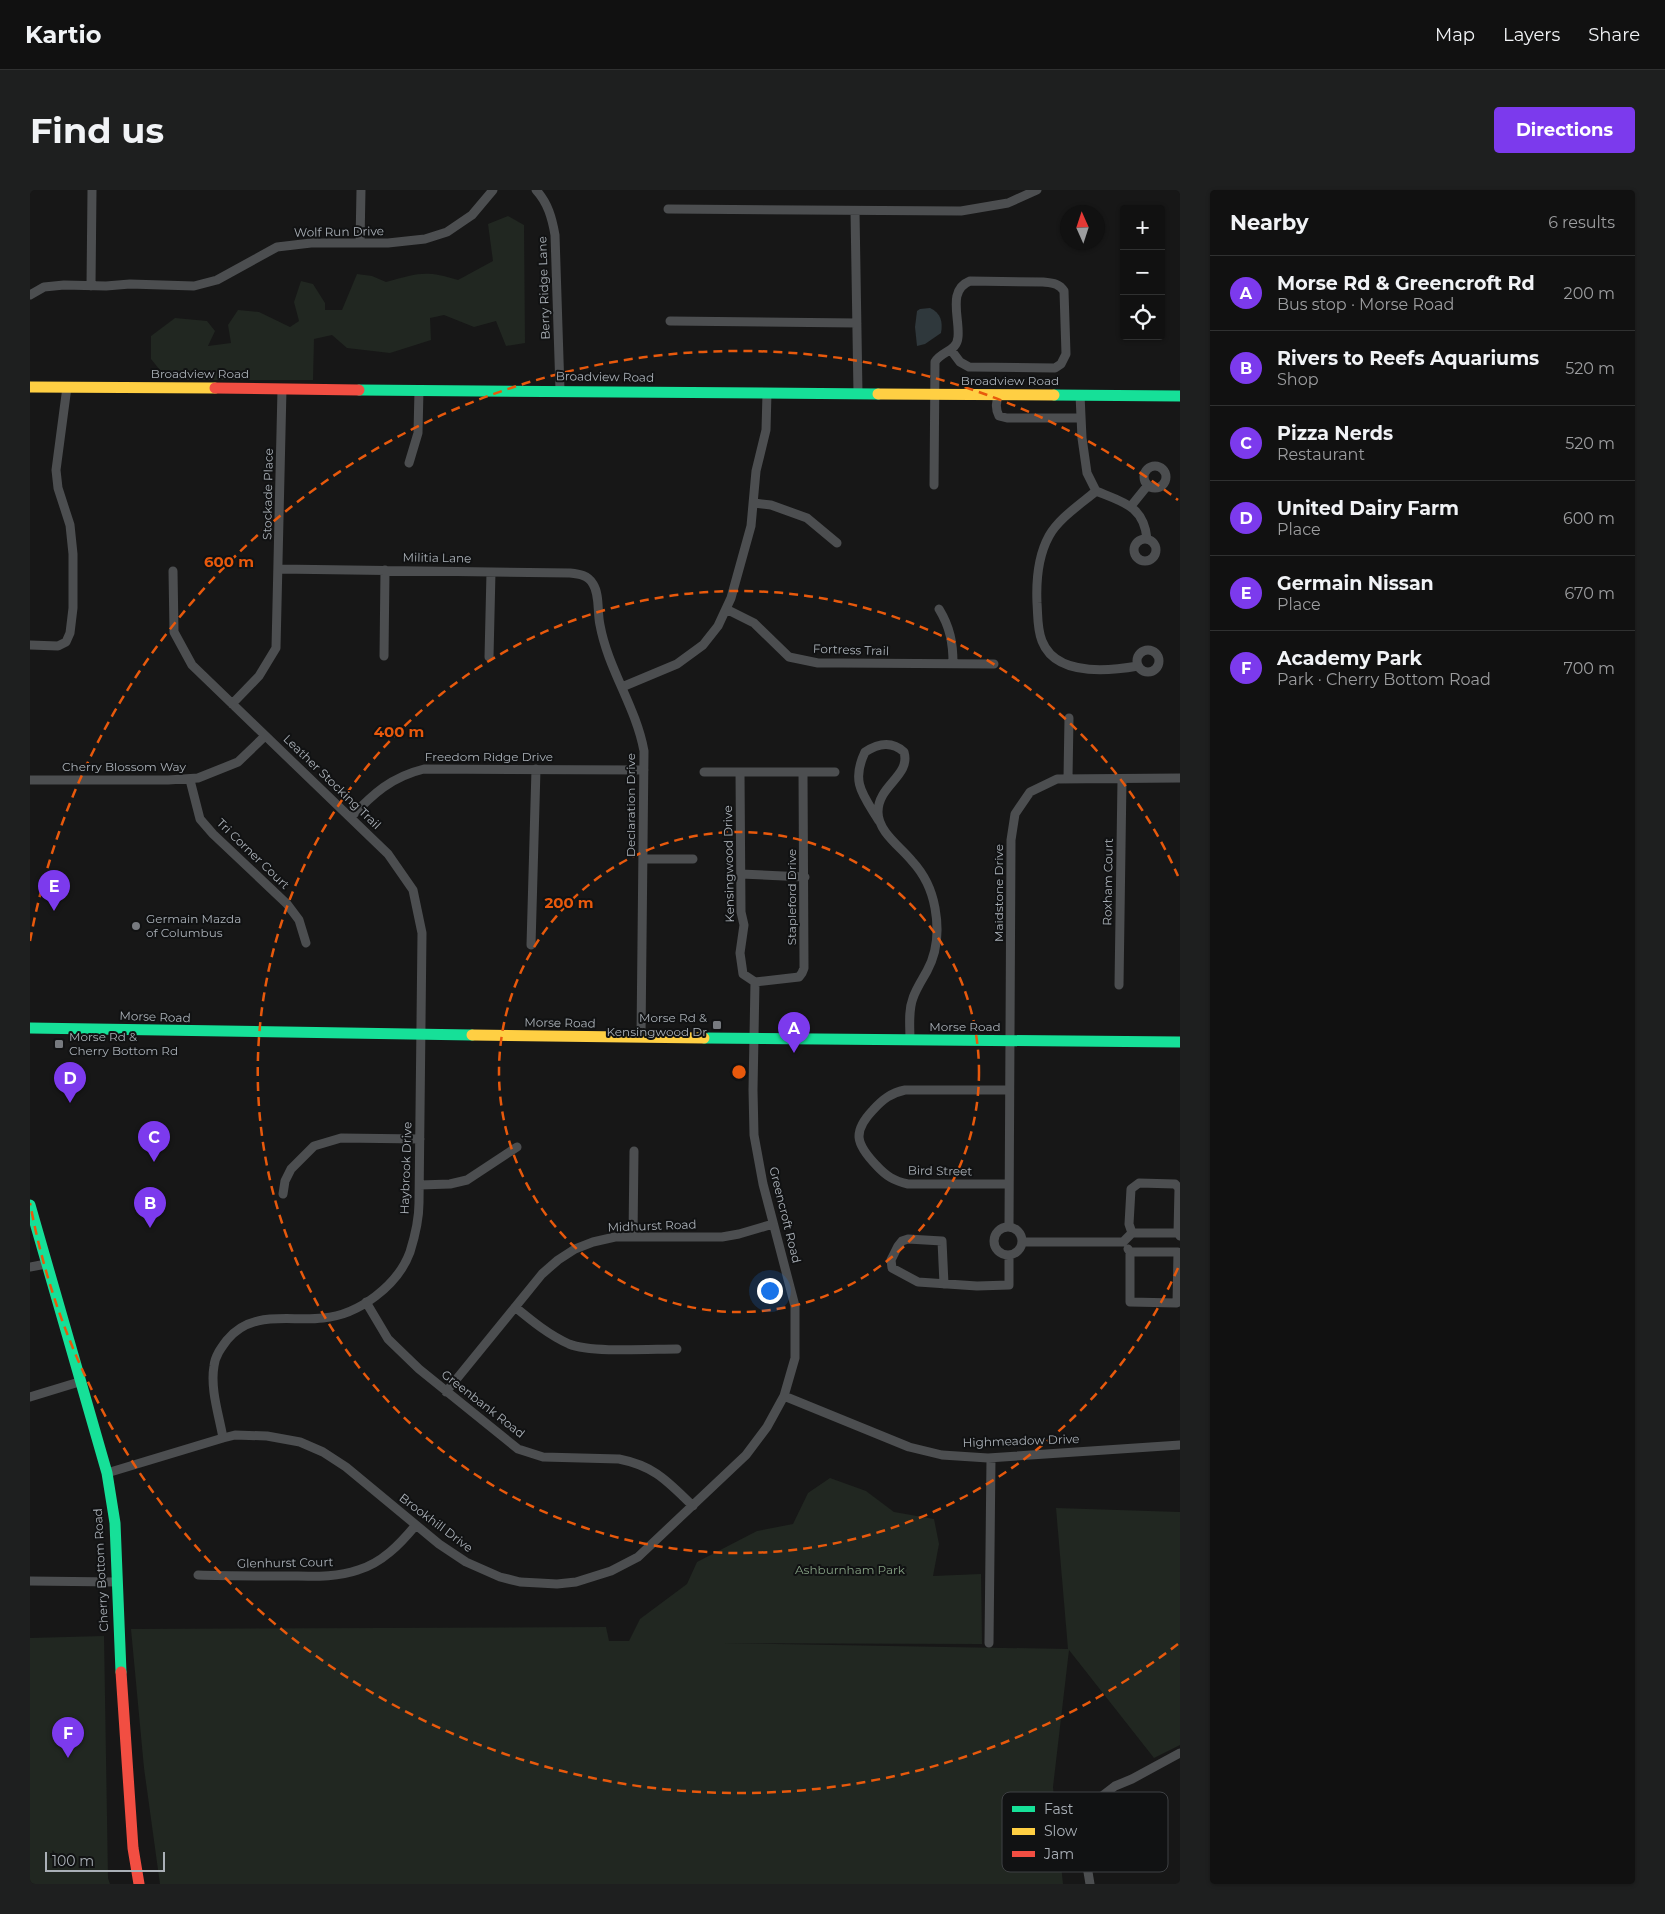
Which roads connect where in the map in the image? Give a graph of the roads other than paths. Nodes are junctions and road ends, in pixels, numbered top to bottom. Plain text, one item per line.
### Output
1 (92, 190) edge
2 (361, 190) edge
3 (493, 190) edge
4 (536, 190) edge
5 (1037, 190) edge
6 (668, 209) dead end
7 (855, 211) junction
8 (360, 243) junction
9 (91, 286) junction
10 (30, 295) edge
11 (670, 321) dead end
12 (857, 322) junction
13 (951, 350) junction
14 (30, 387) edge
15 (67, 387) junction
16 (282, 389) junction
17 (419, 390) junction
18 (560, 390) junction
19 (767, 393) junction
20 (858, 394) junction
21 (935, 394) junction
22 (999, 394) junction
23 (1080, 395) junction
24 (1180, 396) edge
25 (1081, 418) junction
26 (409, 463) dead end
27 (934, 485) dead end
28 (1148, 485) dead end
29 (1096, 491) junction
30 (754, 503) junction
31 (1131, 506) junction
32 (1147, 539) dead end
33 (837, 543) dead end
34 (279, 569) junction
35 (385, 570) junction
36 (173, 571) dead end
37 (492, 572) junction
38 (592, 582) joint
39 (726, 609) junction
40 (939, 609) dead end
41 (30, 646) edge
42 (384, 656) dead end
43 (490, 657) dead end
44 (953, 663) junction
45 (994, 664) dead end
46 (1138, 666) dead end
47 (622, 687) junction
48 (232, 704) junction
49 (1069, 718) dead end
50 (266, 736) junction
51 (536, 769) junction
52 (644, 770) junction
53 (704, 772) dead end
54 (740, 772) junction
55 (803, 772) junction
56 (835, 772) dead end
57 (1068, 778) junction
58 (1180, 778) edge
59 (1122, 779) junction
60 (30, 780) edge
61 (190, 780) junction
62 (350, 817) junction
63 (879, 820) junction
64 (643, 859) junction
65 (693, 859) dead end
66 (741, 874) junction
67 (805, 877) junction
68 (306, 943) dead end
69 (531, 945) dead end
70 (755, 982) junction
71 (1120, 985) dead end
72 (30, 1028) edge
73 (421, 1035) junction
74 (641, 1037) junction
75 (754, 1039) junction
76 (910, 1040) junction
77 (1011, 1041) junction
78 (1180, 1042) edge
79 (1009, 1090) junction
80 (420, 1139) junction
81 (517, 1147) dead end
82 (634, 1151) dead end
83 (1009, 1184) junction
84 (420, 1185) junction
85 (283, 1194) dead end
86 (30, 1205) edge
87 (773, 1224) junction
88 (1009, 1227) junction
89 (1132, 1233) junction
90 (1179, 1235) edge
91 (634, 1238) junction
92 (1022, 1242) junction
93 (1123, 1242) junction
94 (1179, 1251) edge
95 (1130, 1252) junction
96 (1009, 1255) junction
97 (46, 1264) junction
98 (30, 1268) edge
99 (944, 1284) junction
100 (366, 1302) junction
101 (515, 1307) junction
102 (677, 1349) dead end
103 (79, 1382) junction
104 (446, 1392) junction
105 (784, 1396) junction
106 (30, 1397) edge
107 (223, 1438) junction
108 (1180, 1445) edge
109 (991, 1458) junction
110 (107, 1473) junction
111 (693, 1506) junction
112 (415, 1526) junction
113 (198, 1576) dead end
114 (30, 1581) edge
115 (116, 1582) junction
116 (989, 1643) dead end
117 (1180, 1754) edge
118 (1107, 1792) edge
119 (139, 1884) edge

1 - 9 street
2 - 8 street
3 - 8 street, Wolf Run Drive
4 - 18 street, Berry Ridge Lane
5 - 7 street
6 - 7 street
7 - 12 street
8 - 9 street, Wolf Run Drive
9 - 10 street, Wolf Run Drive
11 - 12 street
12 - 20 street
13 - 13 street
13 - 21 street
14 - 15 main road, Broadview Road
15 - 16 main road, Broadview Road
15 - 41 street
16 - 17 main road, Broadview Road
16 - 34 street, Stockade Place
17 - 18 main road, Broadview Road
17 - 26 street
18 - 19 main road, Broadview Road
19 - 20 main road, Broadview Road
19 - 30 street
20 - 21 main road, Broadview Road
21 - 22 main road, Broadview Road
21 - 27 street
22 - 23 main road, Broadview Road
22 - 25 street
23 - 24 main road, Broadview Road
23 - 25 street
25 - 29 street
28 - 31 street
29 - 31 street
29 - 46 street
30 - 33 street
30 - 39 street
31 - 32 street
34 - 35 street, Militia Lane
34 - 48 street, Stockade Place
35 - 37 street, Militia Lane
35 - 42 street
36 - 48 street, Leather Stocking Trail
37 - 38 street, Militia Lane
37 - 43 street
38 - 47 street, Declaration Drive
39 - 44 street, Fortress Trail
39 - 47 street
40 - 44 street
44 - 45 street, Fortress Trail
47 - 52 street, Declaration Drive
48 - 50 street, Leather Stocking Trail
49 - 57 street
50 - 61 street, Cherry Blossom Way
50 - 62 street, Leather Stocking Trail
51 - 52 street, Freedom Ridge Drive
51 - 62 street, Freedom Ridge Drive
51 - 69 street
52 - 64 street, Declaration Drive
53 - 54 street
54 - 55 street
54 - 66 street, Kensingwood Drive
55 - 56 street
55 - 67 street, Stapleford Drive
57 - 59 street, Maidstone Drive
57 - 77 street, Maidstone Drive
58 - 59 street, Maidstone Drive
59 - 71 street, Roxham Court
60 - 61 street, Cherry Blossom Way
61 - 68 street, Tri Corner Court
62 - 73 street, Leather Stocking Trail
63 - 63 street
63 - 76 street
64 - 65 street
64 - 74 street, Declaration Drive
66 - 67 street
66 - 70 street, Kensingwood Drive
67 - 70 street, Stapleford Drive
70 - 75 street
72 - 73 main road, Morse Road
73 - 74 main road, Morse Road
73 - 80 street, Haybrook Drive
74 - 75 main road, Morse Road
75 - 76 main road, Morse Road
75 - 87 street, Greencroft Road
76 - 77 main road, Morse Road
77 - 78 main road, Morse Road
77 - 79 street, Maidstone Drive
79 - 83 street, Maidstone Drive
79 - 83 street, Bird Street
80 - 84 street, Haybrook Drive
80 - 85 street
81 - 84 street
82 - 91 street
83 - 88 street, Maidstone Drive
84 - 100 street, Haybrook Drive
86 - 97 main road, Cherry Bottom Road
87 - 91 street, Midhurst Road
87 - 105 street, Greencroft Road
88 - 92 street
88 - 96 street
89 - 90 street
89 - 90 street
89 - 93 street
91 - 101 street, Midhurst Road
92 - 93 street
92 - 96 street
93 - 95 street
94 - 95 street
94 - 95 street
96 - 99 street
97 - 98 street
97 - 103 main road, Cherry Bottom Road
99 - 99 street
100 - 104 street, Greenbank Road
100 - 107 street, Haybrook Drive
101 - 102 street
101 - 104 street, Midhurst Road
103 - 106 street
103 - 110 main road, Cherry Bottom Road
104 - 111 street, Greenbank Road
105 - 109 street, Highmeadow Drive
105 - 111 street, Brookhill Drive
107 - 110 street, Brookhill Drive
107 - 112 street, Brookhill Drive
108 - 109 street, Highmeadow Drive
109 - 116 street
110 - 115 main road, Cherry Bottom Road
111 - 112 street, Brookhill Drive
112 - 113 street, Glenhurst Court
114 - 115 street
115 - 119 main road, Cherry Bottom Road
117 - 118 street

